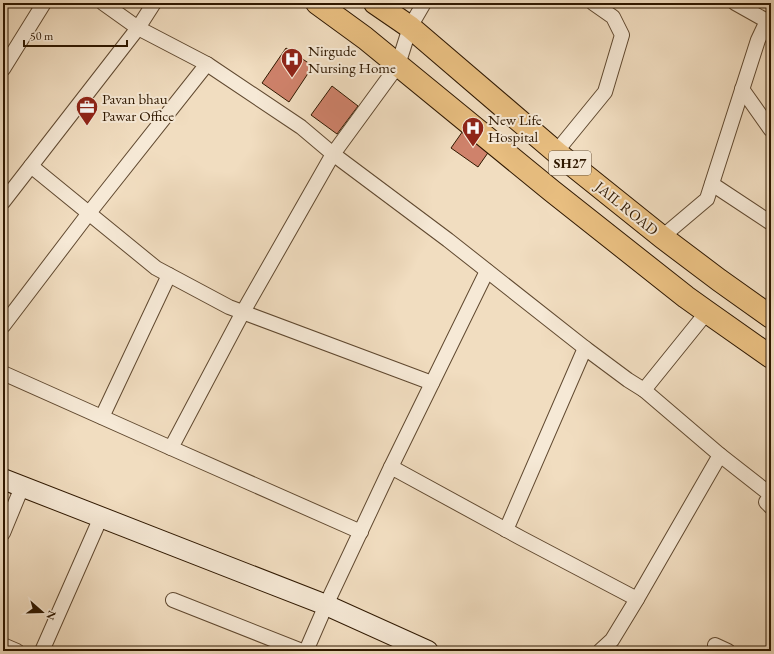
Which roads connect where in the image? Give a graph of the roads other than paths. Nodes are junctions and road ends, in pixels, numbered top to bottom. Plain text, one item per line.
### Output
1 (44, 3) edge
2 (103, 3) edge
3 (154, 3) edge
4 (317, 3) edge
5 (376, 3) edge
6 (424, 3) edge
7 (593, 3) edge
8 (735, 3) edge
9 (769, 21) edge
10 (410, 27) junction
11 (138, 28) junction
12 (207, 64) junction
13 (398, 64) junction
14 (3, 69) edge
15 (742, 89) junction
16 (771, 130) edge
17 (556, 152) junction
18 (333, 154) junction
19 (31, 166) junction
20 (712, 184) junction
21 (3, 202) edge
22 (89, 213) junction
23 (771, 224) edge
24 (662, 237) junction
25 (486, 271) junction
26 (169, 275) junction
27 (243, 312) junction
28 (707, 312) junction
29 (771, 317) edge
30 (3, 326) edge
31 (586, 348) junction
32 (771, 357) edge
33 (3, 373) edge
34 (432, 383) junction
35 (644, 390) junction
36 (102, 417) junction
37 (171, 448) junction
38 (720, 455) junction
39 (391, 467) junction
40 (3, 479) edge
41 (22, 487) junction
42 (771, 495) edge
43 (771, 507) edge
44 (101, 517) junction
45 (506, 530) junction
46 (361, 532) junction
47 (3, 533) edge
48 (637, 599) junction
49 (173, 600) dead end
50 (326, 605) junction
51 (715, 645) dead end
52 (3, 646) edge
53 (17, 651) edge
54 (42, 651) edge
55 (302, 651) edge
56 (306, 651) edge
57 (428, 651) edge
58 (600, 651) edge
59 (728, 651) edge

1 - 14 street
2 - 11 street
3 - 11 street
4 - 13 main road
5 - 10 main road, JAIL ROAD / SH27
6 - 10 street
7 - 17 street
8 - 9 street
9 - 15 street
10 - 13 street
10 - 17 main road, JAIL ROAD / SH27
11 - 12 street
11 - 19 street
12 - 18 street
12 - 22 street
13 - 18 street
13 - 28 main road
15 - 16 street
15 - 20 street
17 - 24 main road, JAIL ROAD / SH27
18 - 25 street
18 - 27 street
19 - 21 street
19 - 22 street
20 - 23 street
20 - 24 street
22 - 26 street
22 - 30 street
24 - 29 main road, JAIL ROAD / SH27
25 - 31 street
25 - 34 street
26 - 27 street
26 - 36 street
27 - 34 street
27 - 37 street
28 - 32 main road
28 - 35 street
31 - 35 street
31 - 45 street
33 - 36 street
34 - 39 street
35 - 38 street
36 - 37 street
37 - 46 street
38 - 42 street
38 - 48 street
39 - 45 street
39 - 46 street
40 - 41 street
41 - 44 street
41 - 47 street
42 - 43 street
44 - 50 street
44 - 54 street
45 - 48 street
46 - 50 street
48 - 58 street
49 - 55 street
50 - 56 street
50 - 57 street
51 - 59 street
52 - 53 street

